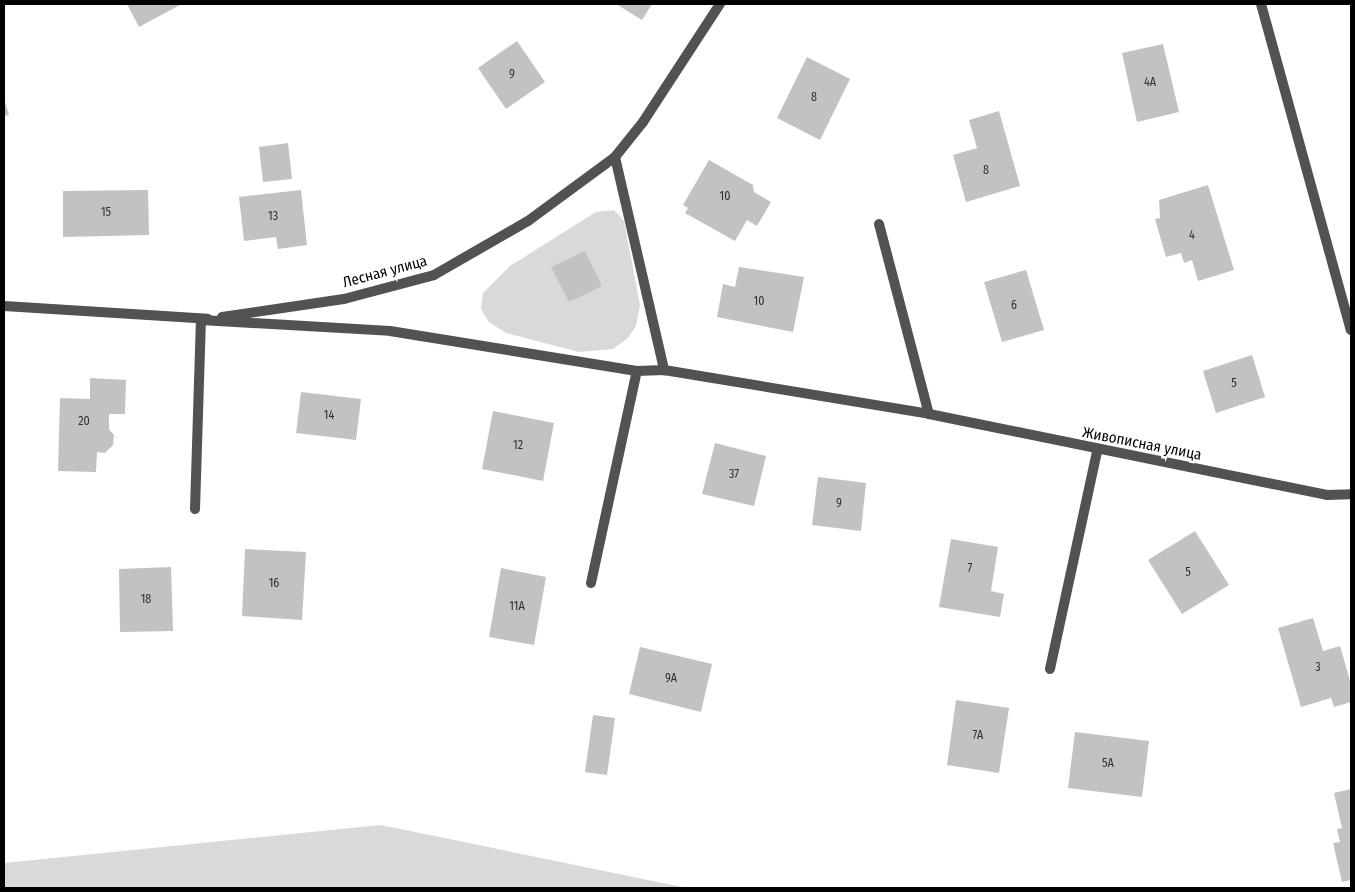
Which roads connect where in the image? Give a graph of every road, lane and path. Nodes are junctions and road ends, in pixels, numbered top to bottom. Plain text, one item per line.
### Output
1 (720, 4) edge
2 (1261, 4) edge
3 (615, 158) junction
4 (879, 224) dead end
5 (4, 306) edge
6 (201, 320) junction
7 (1351, 330) edge
8 (664, 370) junction
9 (638, 371) junction
10 (929, 414) junction
11 (1097, 451) junction
12 (1351, 494) edge
13 (196, 509) dead end
14 (591, 583) dead end
15 (1050, 669) dead end

1 - 3 street, Лесная улица
2 - 7 street
3 - 6 street, Лесная улица
3 - 8 street
4 - 10 street
5 - 6 street, Лесная улица
6 - 9 street, Живописная улица
6 - 13 street
8 - 9 street, Живописная улица
8 - 10 street, Живописная улица
9 - 14 street
10 - 11 street, Живописная улица
11 - 12 street, Живописная улица
11 - 15 street

